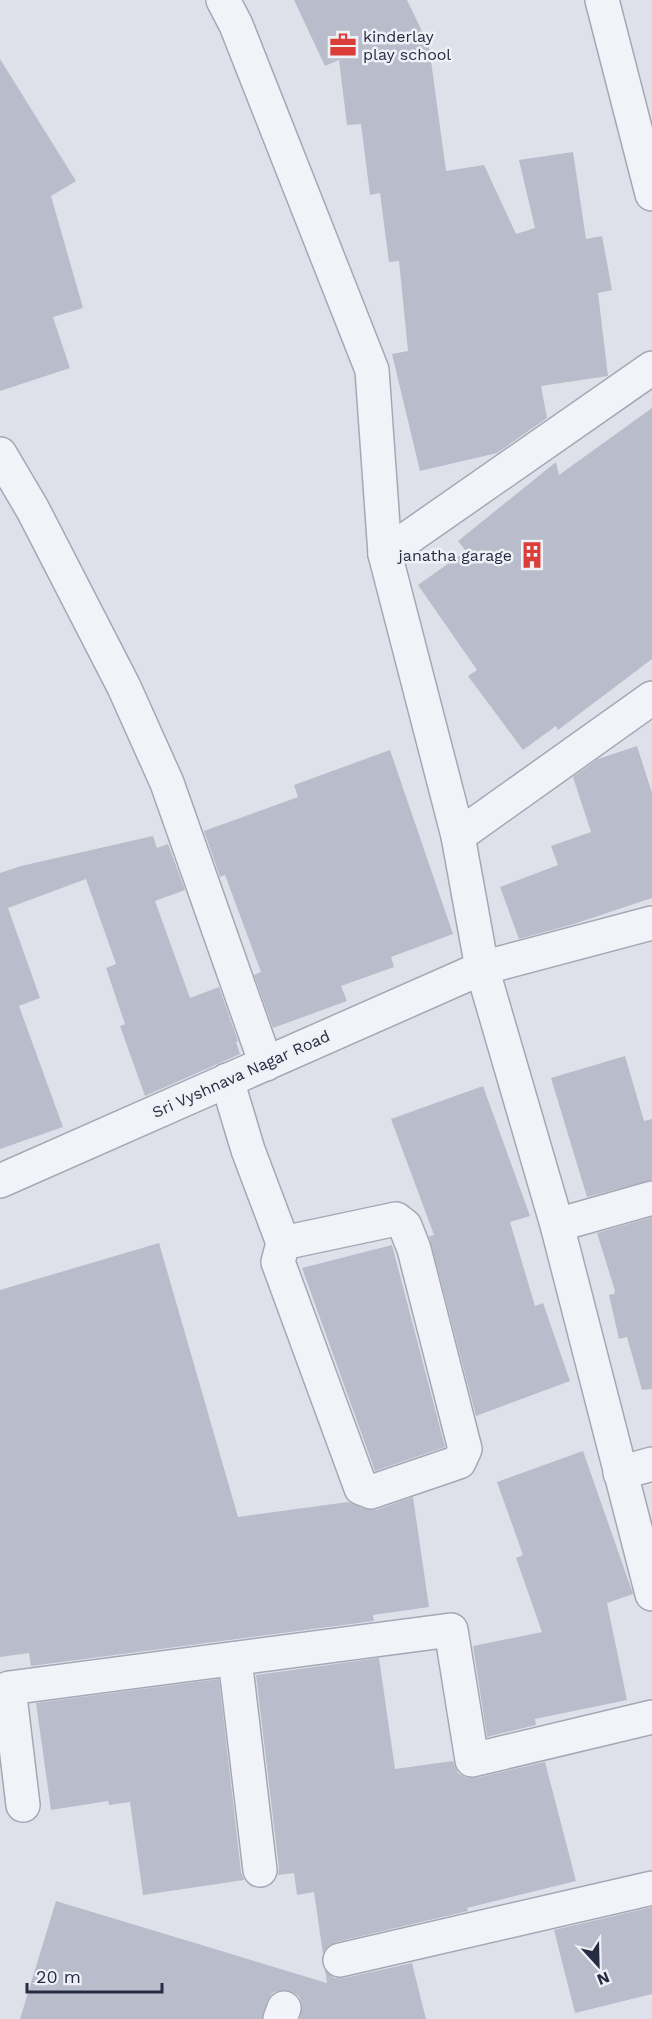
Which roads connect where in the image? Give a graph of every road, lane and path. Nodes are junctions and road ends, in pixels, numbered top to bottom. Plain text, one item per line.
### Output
1 (223, 0) edge
2 (602, 0) edge
3 (652, 194) edge
4 (652, 368) edge
5 (0, 453) edge
6 (385, 554) junction
7 (652, 698) edge
8 (458, 836) junction
9 (652, 923) edge
10 (482, 968) junction
11 (266, 1064) junction
12 (227, 1080) junction
13 (0, 1181) edge
14 (652, 1198) edge
15 (557, 1225) junction
16 (283, 1243) junction
17 (652, 1464) edge
18 (620, 1473) junction
19 (652, 1594) edge
20 (235, 1659) junction
21 (652, 1717) edge
22 (23, 1805) dead end
23 (260, 1870) dead end
24 (652, 1888) edge
25 (340, 1960) dead end

1 - 6 street
2 - 3 street
4 - 6 street
5 - 11 street
6 - 8 street
7 - 8 street
8 - 10 street
9 - 10 street, Sri Vyshnava Nagar Road
10 - 11 street, Sri Vyshnava Nagar Road
10 - 15 street
11 - 12 street, Sri Vyshnava Nagar Road
12 - 13 street, Sri Vyshnava Nagar Road
12 - 16 street
14 - 15 street
15 - 18 street
16 - 16 street
17 - 18 street
18 - 19 street
20 - 21 street
20 - 22 street
20 - 23 street
24 - 25 street

